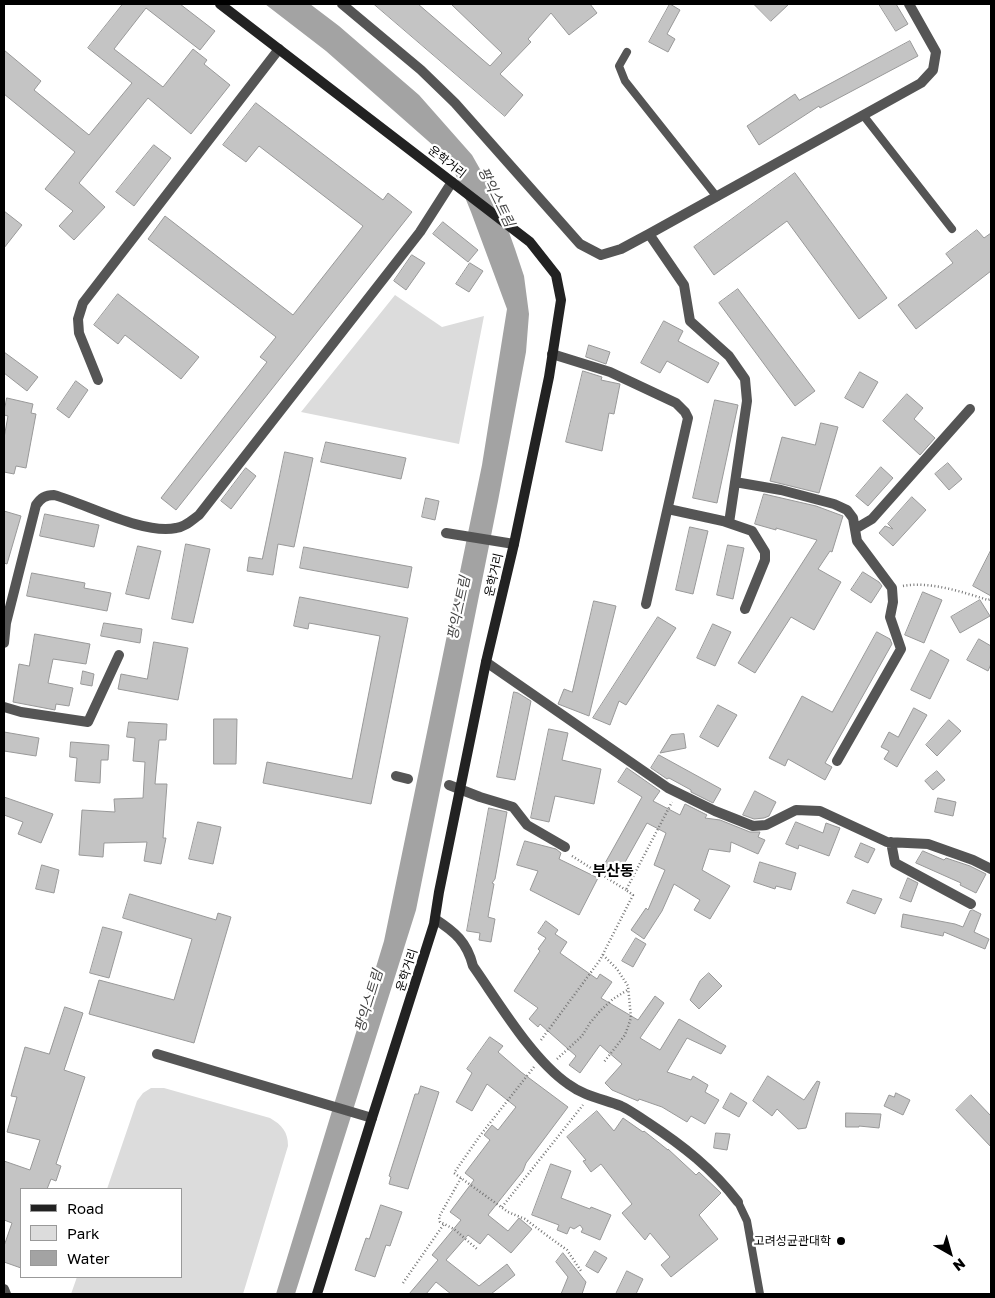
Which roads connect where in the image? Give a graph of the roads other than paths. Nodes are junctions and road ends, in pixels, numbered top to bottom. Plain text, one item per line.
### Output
1 (220, 4) edge
2 (342, 4) edge
3 (909, 4) edge
4 (279, 49) junction
5 (626, 52) dead end
6 (864, 115) junction
7 (456, 185) junction
8 (717, 197) junction
9 (952, 229) dead end
10 (649, 234) junction
11 (552, 354) junction
12 (98, 380) dead end
13 (970, 409) dead end
14 (735, 482) junction
15 (668, 509) junction
16 (729, 523) junction
17 (855, 529) junction
18 (446, 533) dead end
19 (514, 544) junction
20 (646, 604) dead end
21 (745, 609) dead end
22 (4, 643) edge
23 (119, 655) dead end
24 (486, 662) junction
25 (4, 707) edge
26 (837, 761) dead end
27 (396, 776) dead end
28 (408, 778) dead end
29 (449, 785) dead end
30 (460, 790) junction
31 (892, 842) junction
32 (565, 847) road end
33 (991, 869) edge
34 (971, 904) dead end
35 (435, 919) junction
36 (157, 1054) dead end
37 (372, 1118) junction
38 (738, 1202) joint
39 (4, 1290) edge
40 (6, 1294) edge
41 (318, 1294) edge
42 (760, 1294) edge

1 - 4 main road, 운학거리
2 - 10 street
3 - 6 street
4 - 7 main road, 운학거리
4 - 12 street
5 - 8 lane
6 - 8 street
6 - 9 lane
7 - 11 main road, 운학거리
7 - 22 street
8 - 10 street
10 - 14 street
11 - 15 street
11 - 19 main road, 운학거리
13 - 17 street
14 - 16 street
14 - 17 street
15 - 16 street
15 - 20 street
16 - 21 street
17 - 26 street
18 - 19 street
19 - 24 main road, 운학거리
23 - 25 street
24 - 30 main road, 운학거리
24 - 31 street
27 - 28 street
29 - 30 street
30 - 32 street
30 - 35 main road, 운학거리
31 - 33 street
31 - 34 street
35 - 37 main road, 운학거리
35 - 38 street
36 - 37 street
37 - 41 main road, 운학거리
38 - 42 lane
39 - 40 street

